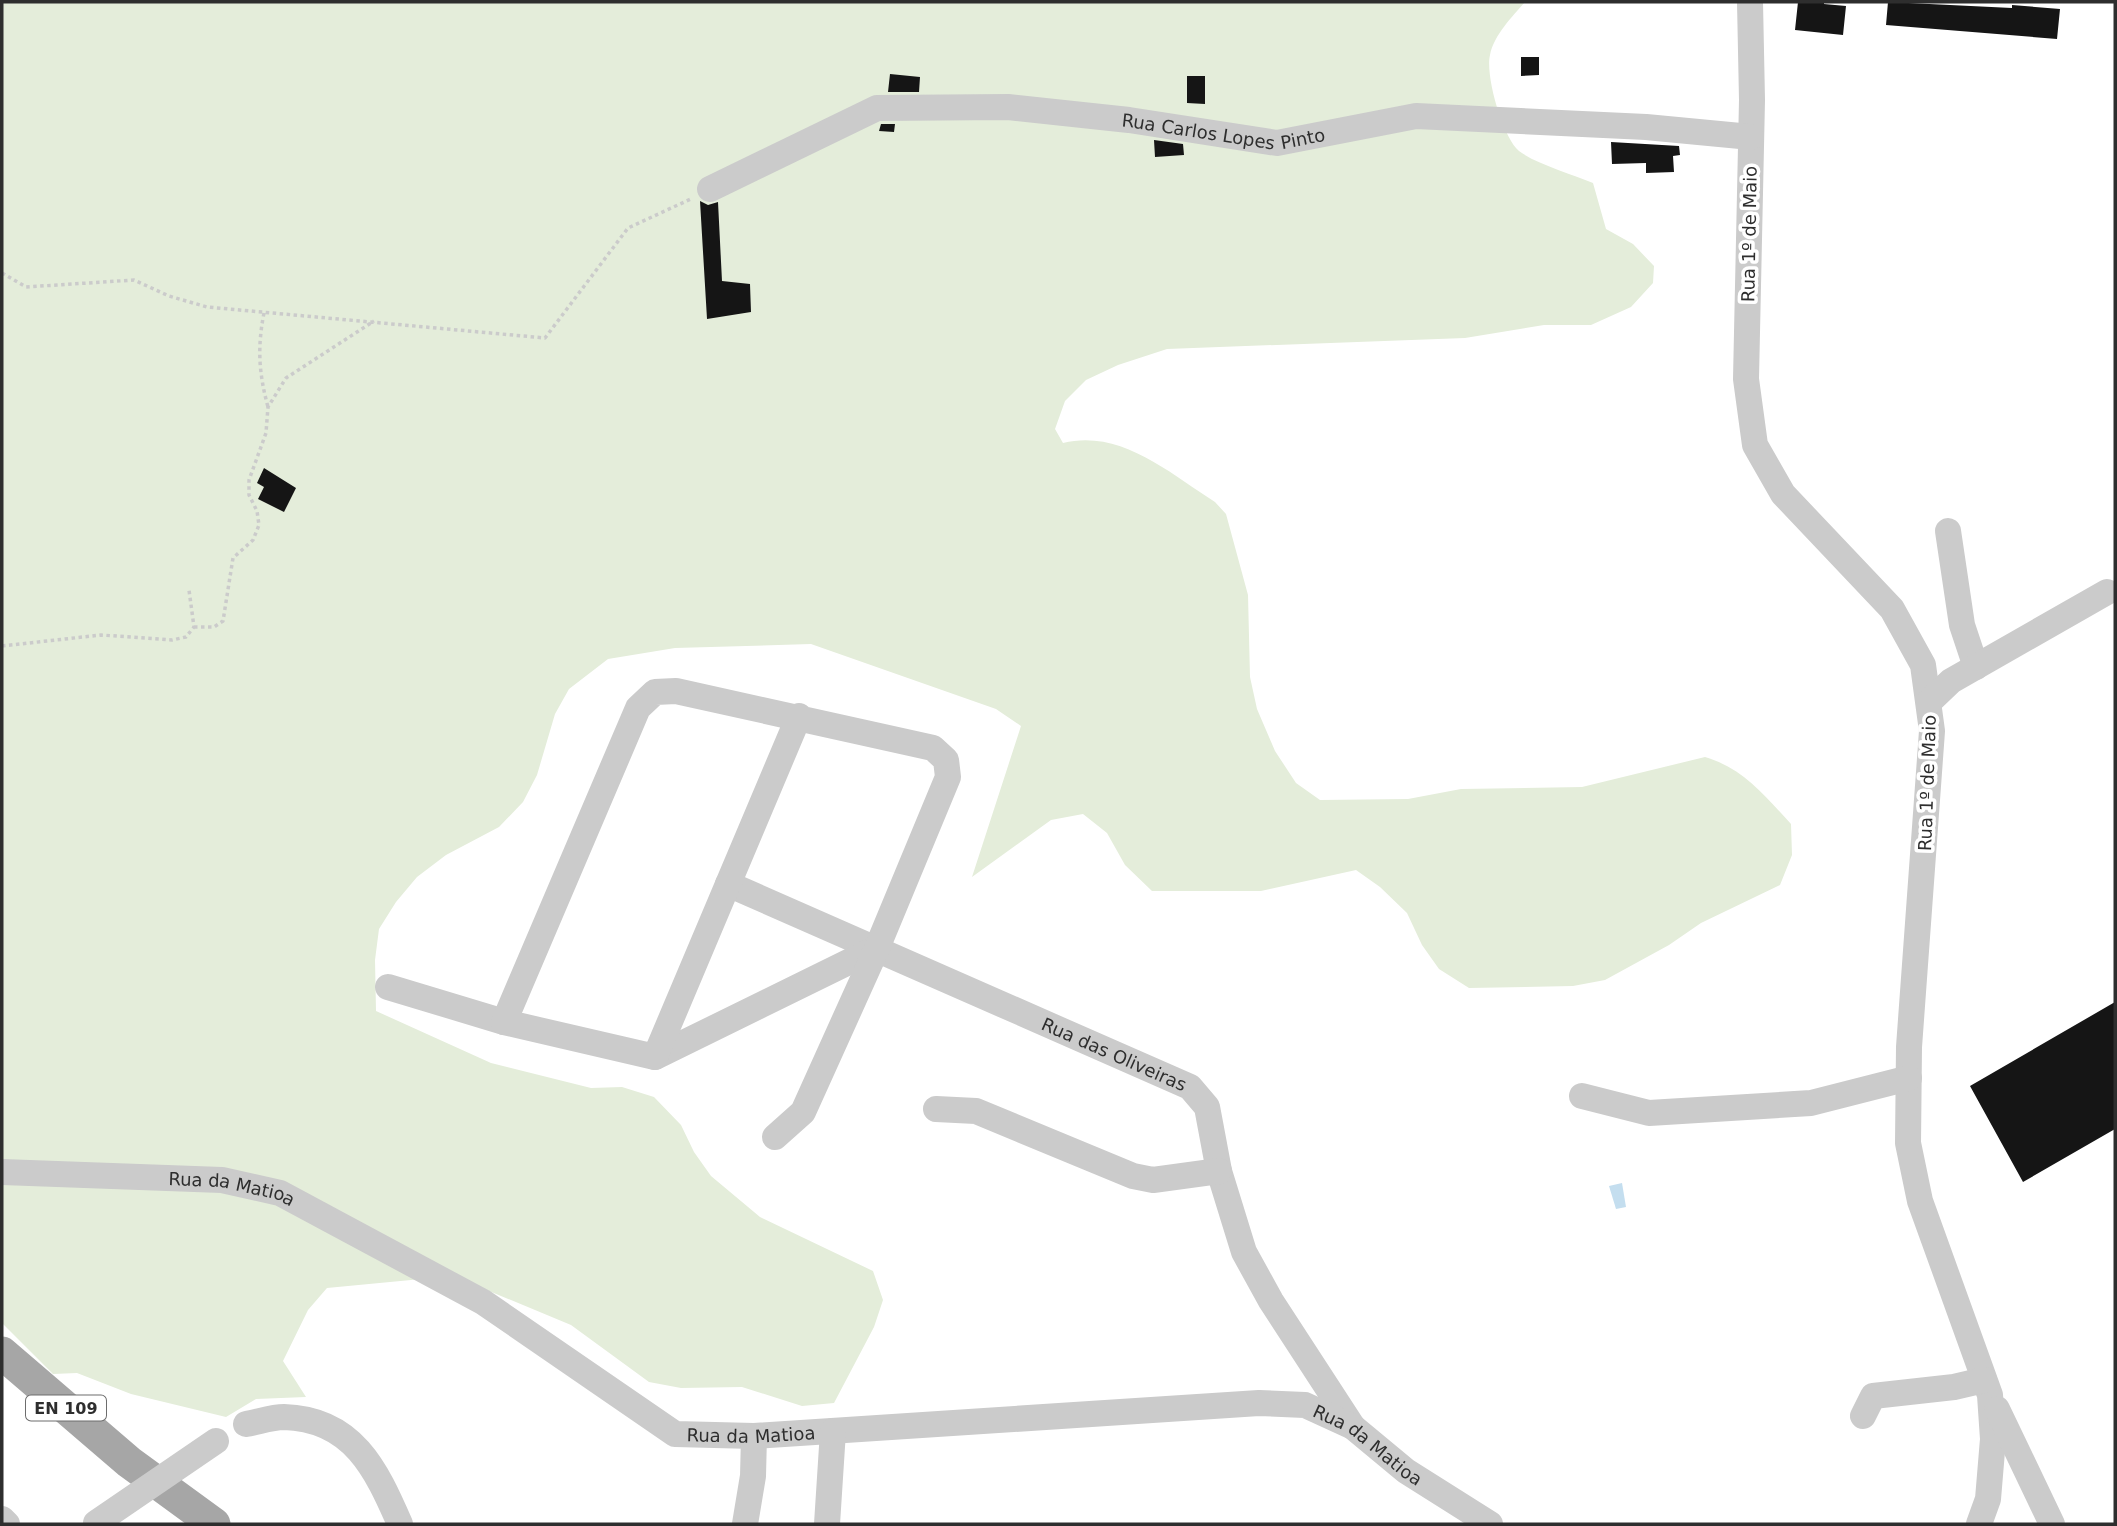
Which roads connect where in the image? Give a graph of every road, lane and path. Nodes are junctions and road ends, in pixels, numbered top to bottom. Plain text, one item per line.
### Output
1 (1750, 2) edge
2 (1751, 137) junction
3 (710, 189) joint
4 (2, 273) edge
5 (264, 313) junction
6 (375, 320) junction
7 (268, 407) junction
8 (1948, 531) dead end
9 (189, 590) dead end
10 (2107, 592) dead end
11 (194, 627) junction
12 (2, 646) edge
13 (1976, 667) junction
14 (1930, 701) junction
15 (799, 716) junction
16 (728, 884) junction
17 (877, 948) junction
18 (388, 986) dead end
19 (504, 1022) junction
20 (655, 1057) junction
21 (1909, 1078) junction
22 (1582, 1096) dead end
23 (936, 1109) dead end
24 (775, 1137) dead end
25 (1219, 1171) junction
26 (2, 1172) edge
27 (2, 1353) edge
28 (1987, 1387) junction
29 (1863, 1416) dead end
30 (246, 1424) dead end
31 (1353, 1427) junction
32 (833, 1431) junction
33 (754, 1436) junction
34 (216, 1441) dead end
35 (130, 1462) junction
36 (2, 1519) edge
37 (7, 1524) edge
38 (95, 1524) edge
39 (193, 1524) edge
40 (214, 1524) edge
41 (400, 1524) edge
42 (745, 1524) edge
43 (827, 1524) edge
44 (1490, 1524) edge
45 (1979, 1524) edge
46 (2052, 1524) edge

1 - 2 street, Rua 1º de Maio
2 - 3 street, Rua Carlos Lopes Pinto
2 - 14 street, Rua 1º de Maio
3 - 6 path
4 - 5 path
5 - 6 path
5 - 7 path
6 - 7 path
7 - 11 path
8 - 13 street
9 - 11 path
10 - 13 street
11 - 12 path
13 - 14 street
14 - 21 street, Rua 1º de Maio
15 - 16 street
15 - 17 street
15 - 19 street
16 - 17 street, Rua das Oliveiras
16 - 20 street
17 - 20 street
17 - 24 street
17 - 25 street, Rua das Oliveiras
18 - 19 street
19 - 20 street
21 - 22 street
21 - 28 street, Rua 1º de Maio
23 - 25 street
25 - 31 street, Rua das Oliveiras
26 - 33 street, Rua da Matioa
27 - 35 main road, EN 109
28 - 29 street
28 - 45 street, Rua 1º de Maio
28 - 46 street
30 - 41 street
31 - 32 street, Rua da Matioa
31 - 44 street, Rua da Matioa
32 - 33 street, Rua da Matioa
32 - 43 street
33 - 42 street
34 - 38 street, bridge
35 - 39 main road, EN 109
35 - 40 main road, EN 109
36 - 37 street

